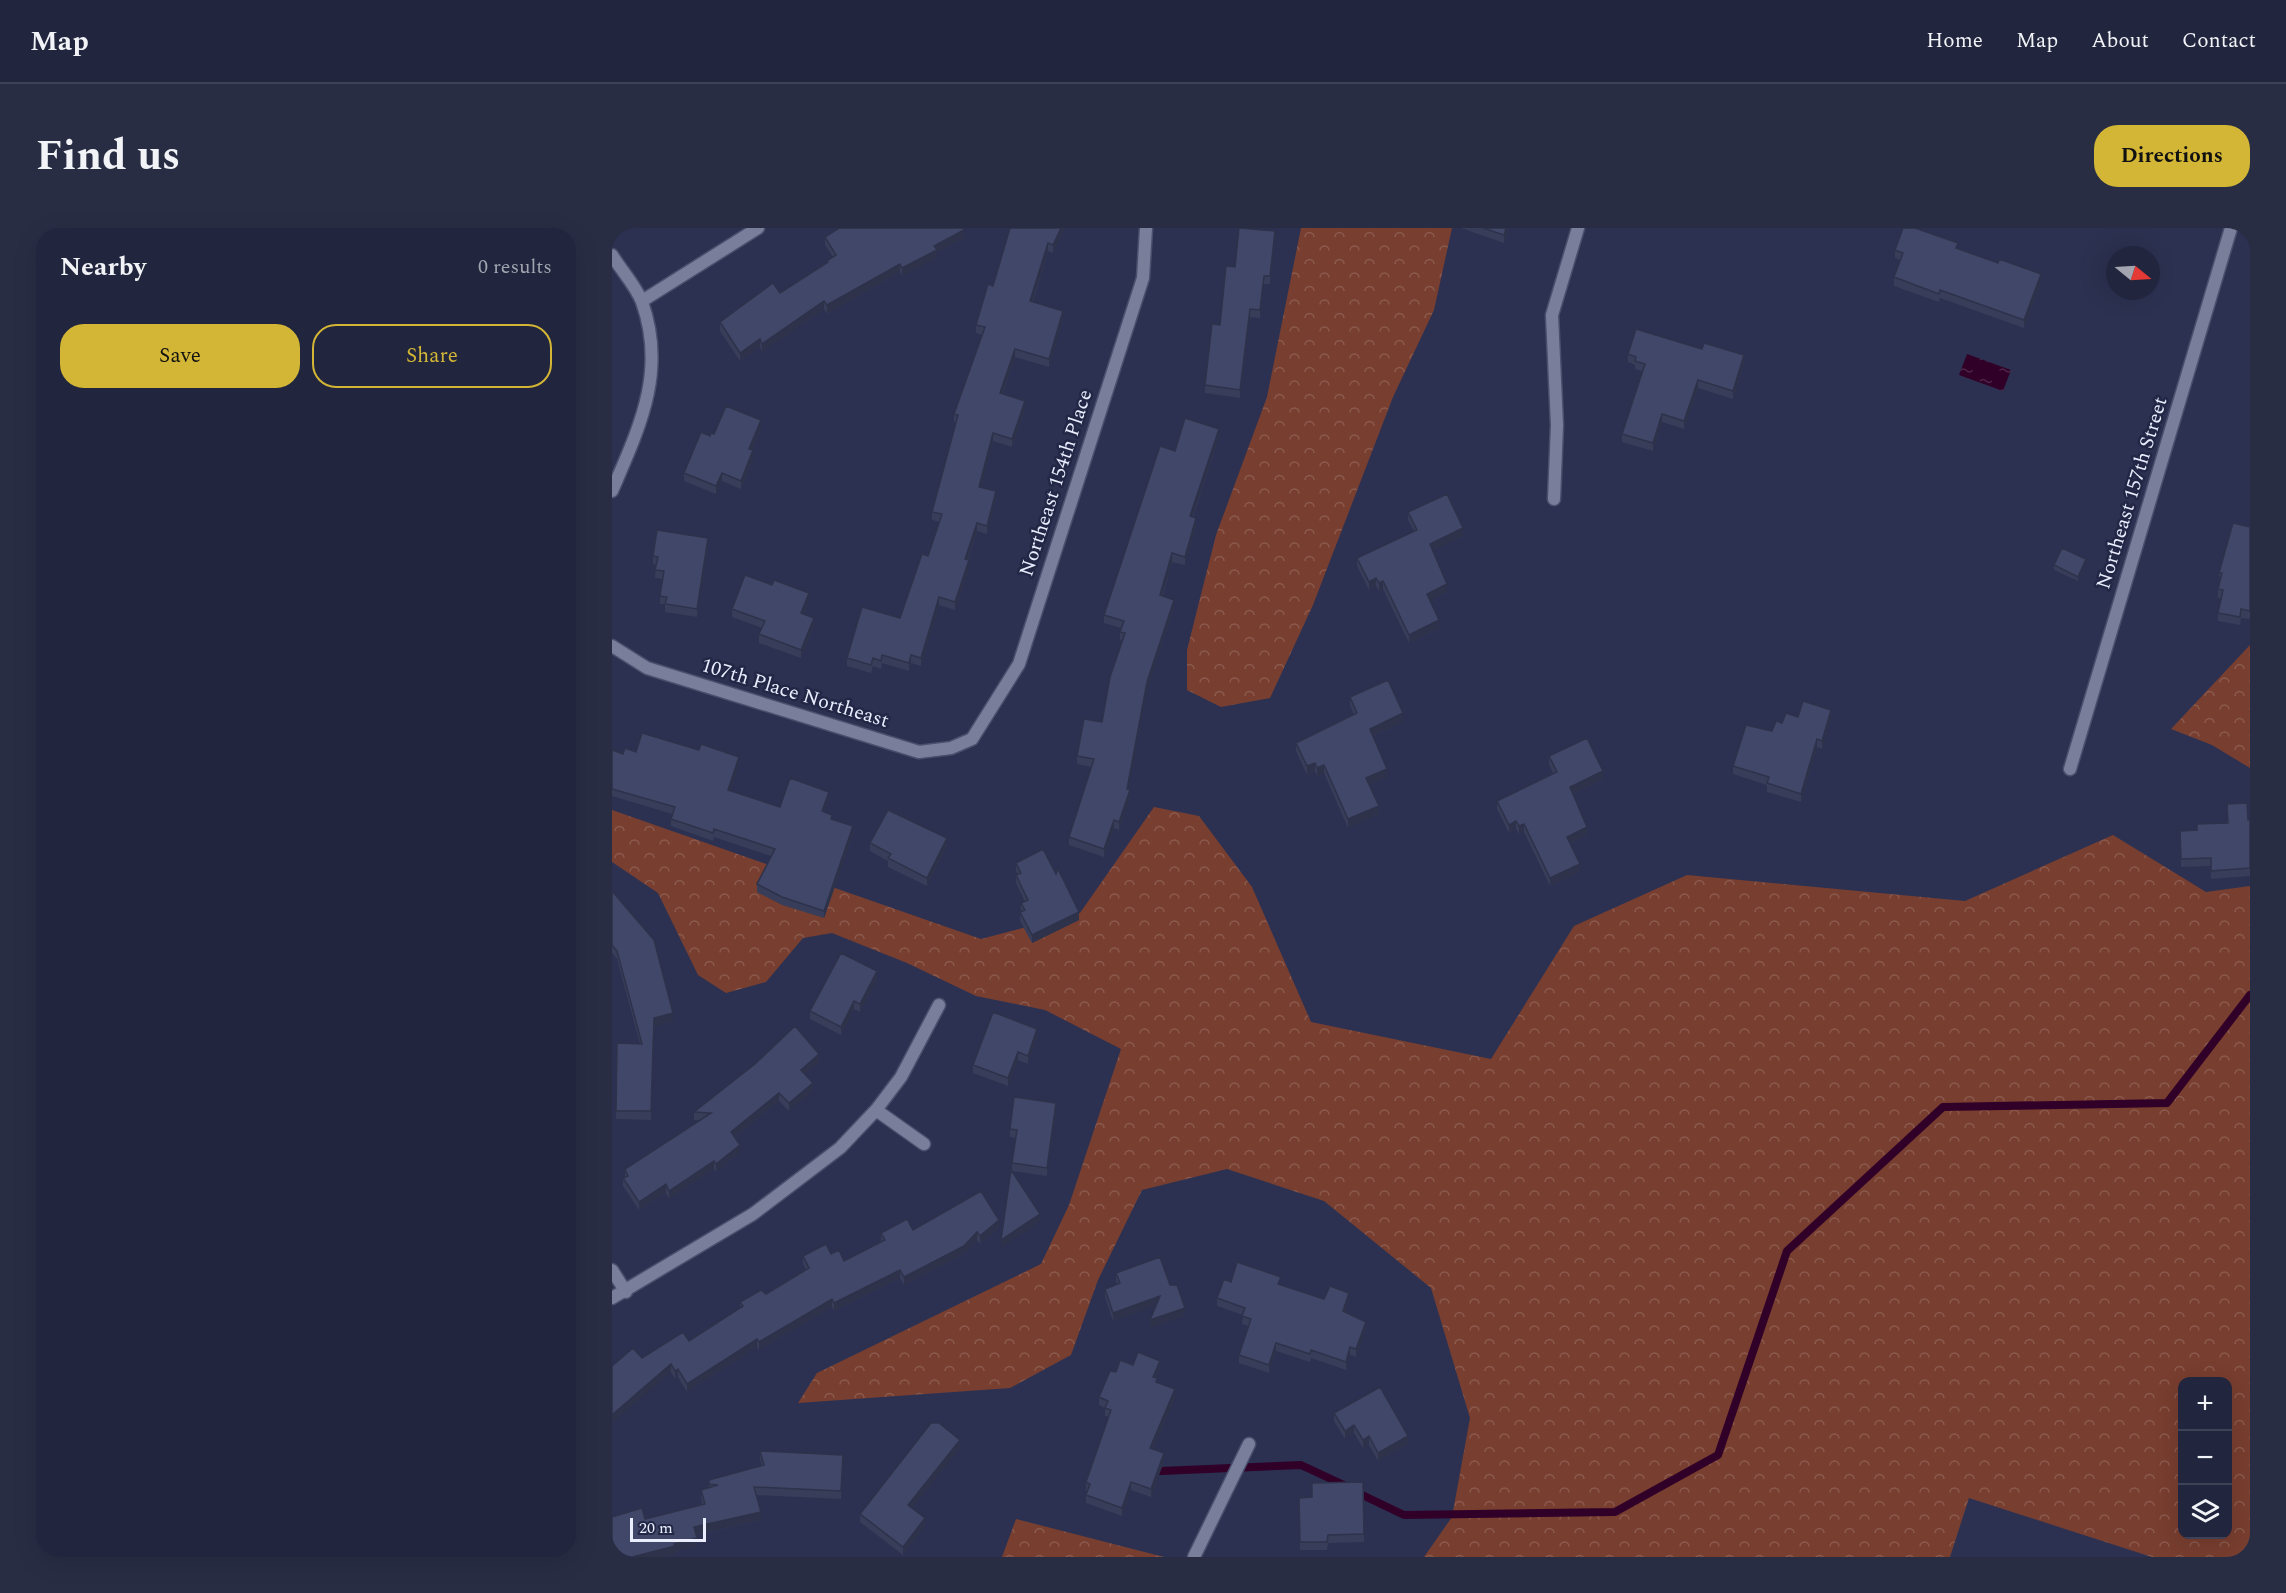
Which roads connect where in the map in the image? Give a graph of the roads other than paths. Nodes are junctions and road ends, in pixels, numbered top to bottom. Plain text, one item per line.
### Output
1 (758, 228) edge
2 (1146, 228) edge
3 (1578, 228) edge
4 (2231, 228) edge
5 (612, 255) edge
6 (642, 301) junction
7 (612, 491) edge
8 (1554, 499) dead end
9 (612, 646) edge
10 (972, 740) joint
11 (2070, 769) dead end
12 (939, 1005) dead end
13 (876, 1110) junction
14 (924, 1144) dead end
15 (612, 1270) edge
16 (626, 1292) junction
17 (612, 1298) edge
18 (1249, 1444) dead end
19 (1194, 1557) edge

1 - 6 street
2 - 10 street, Northeast 154th Place
3 - 8 street
4 - 11 street, Northeast 157th Street
5 - 6 street
6 - 7 street
9 - 10 street, 107th Place Northeast
12 - 13 street
13 - 14 street
13 - 16 street
15 - 16 street
16 - 17 street
18 - 19 street

